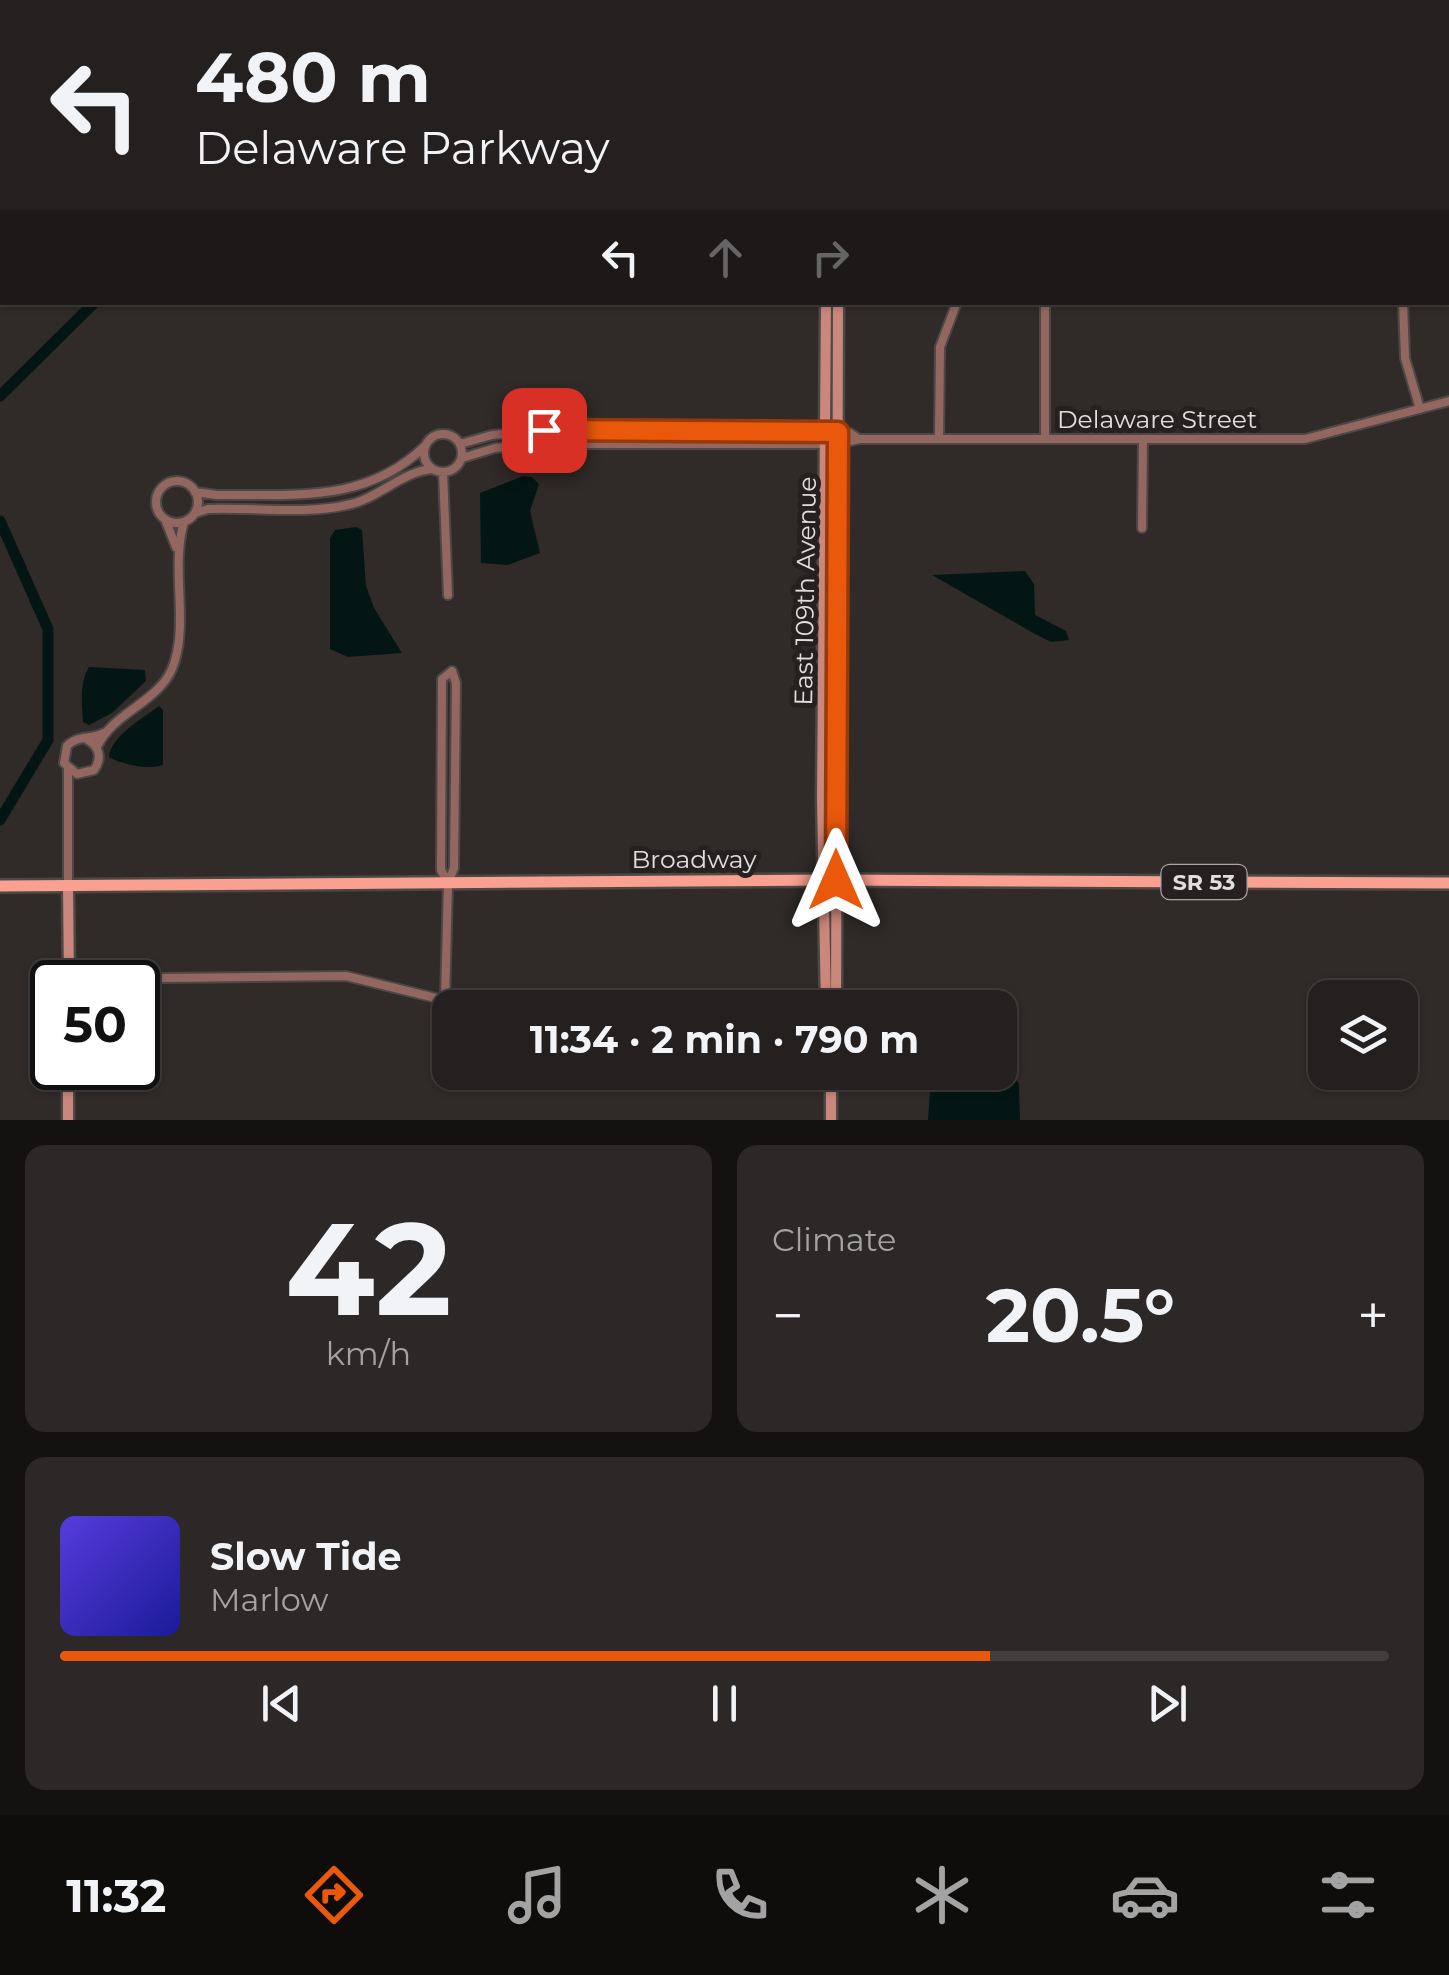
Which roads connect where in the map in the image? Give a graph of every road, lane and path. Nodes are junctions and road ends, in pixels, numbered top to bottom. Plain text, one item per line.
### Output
1 (826, 305) edge
2 (838, 305) edge
3 (956, 305) edge
4 (1045, 305) edge
5 (1402, 305) edge
6 (1449, 401) edge
7 (1420, 409) junction
8 (832, 438) junction
9 (939, 438) junction
10 (1044, 439) junction
11 (1143, 439) junction
12 (460, 444) junction
13 (425, 446) junction
14 (462, 458) junction
15 (432, 469) junction
16 (444, 472) junction
17 (195, 492) junction
18 (195, 512) junction
19 (164, 519) junction
20 (184, 522) junction
21 (1142, 528) dead end
22 (177, 551) junction
23 (448, 595) dead end
24 (107, 732) junction
25 (88, 740) junction
26 (97, 748) junction
27 (68, 768) junction
28 (81, 774) junction
29 (70, 796) junction
30 (830, 880) junction
31 (448, 883) junction
32 (1449, 883) edge
33 (68, 885) junction
34 (0, 886) edge
35 (69, 960) edge
36 (160, 979) edge
37 (445, 990) edge
38 (827, 990) edge
39 (835, 990) edge
40 (432, 998) edge
41 (68, 1090) edge
42 (832, 1090) edge
43 (68, 1120) edge
44 (831, 1120) edge

1 - 8 main road, East 109th Avenue
2 - 8 main road, East 109th Avenue
3 - 9 street
4 - 10 street
5 - 7 street
6 - 7 street, Delaware Street
7 - 11 street, Delaware Street
8 - 9 street, Delaware Street
8 - 12 street
8 - 14 street
8 - 30 main road, East 109th Avenue
9 - 10 street, Delaware Street
10 - 11 street, Delaware Street
11 - 21 street
12 - 13 street
12 - 14 street
13 - 15 street
13 - 17 street
14 - 16 street
15 - 16 street
15 - 18 street
16 - 23 street
17 - 18 street
17 - 19 street
18 - 20 street
19 - 20 street
19 - 22 street
20 - 22 street
22 - 24 street
24 - 25 street
24 - 26 street
25 - 26 street
25 - 27 street
26 - 28 street
27 - 28 street
27 - 29 street
28 - 29 street
29 - 33 street
30 - 31 main road, Broadway / SR 53
30 - 32 main road, Broadway / SR 53
30 - 38 main road
30 - 39 main road
31 - 31 street
31 - 33 main road, Broadway / SR 53
31 - 37 street
33 - 34 main road, Broadway / SR 53
33 - 35 main road
36 - 40 street
41 - 43 main road
42 - 44 main road

